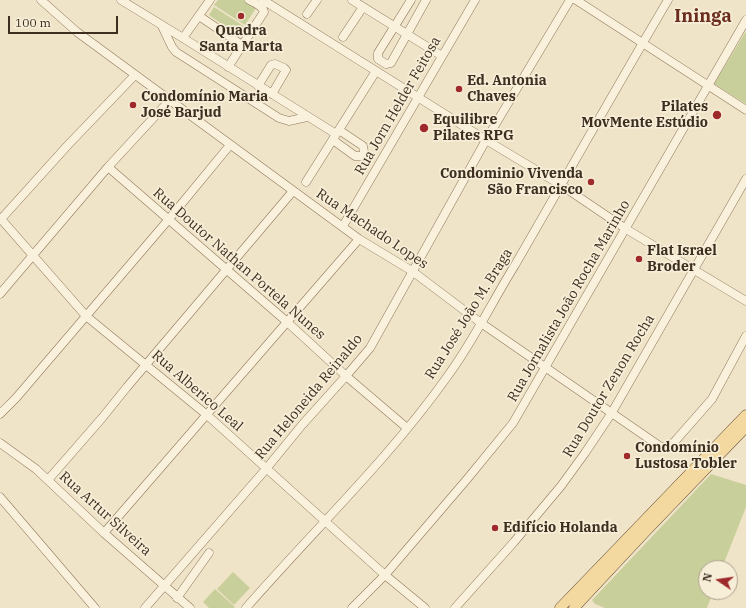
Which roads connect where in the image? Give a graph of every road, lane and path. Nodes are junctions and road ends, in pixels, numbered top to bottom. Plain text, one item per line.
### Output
1 (40, 0) edge
2 (121, 0) edge
3 (210, 0) edge
4 (249, 0) edge
5 (263, 0) edge
6 (317, 0) edge
7 (411, 0) edge
8 (426, 0) edge
9 (475, 0) edge
10 (570, 0) edge
11 (576, 0) edge
12 (668, 0) edge
13 (357, 2) edge
14 (307, 14) dead end
15 (199, 16) junction
16 (746, 20) edge
17 (162, 26) junction
18 (395, 27) junction
19 (407, 35) junction
20 (343, 37) dead end
21 (183, 38) junction
22 (642, 43) junction
23 (242, 45) junction
24 (442, 56) junction
25 (228, 67) junction
26 (376, 71) junction
27 (135, 75) junction
28 (709, 85) junction
29 (258, 86) junction
30 (272, 94) junction
31 (418, 97) junction
32 (170, 100) junction
33 (746, 110) edge
34 (307, 117) junction
35 (336, 135) junction
36 (486, 140) junction
37 (230, 145) junction
38 (108, 167) junction
39 (746, 179) edge
40 (306, 182) dead end
41 (561, 185) junction
42 (293, 192) junction
43 (1, 219) edge
44 (169, 219) junction
45 (343, 226) junction
46 (626, 229) junction
47 (358, 239) junction
48 (33, 256) junction
49 (694, 270) junction
50 (227, 271) junction
51 (412, 271) junction
52 (0, 294) edge
53 (746, 300) edge
54 (86, 316) junction
55 (286, 322) junction
56 (481, 323) junction
57 (746, 336) edge
58 (146, 365) junction
59 (546, 366) junction
60 (346, 376) junction
61 (0, 414) edge
62 (611, 414) junction
63 (207, 415) junction
64 (746, 415) edge
65 (746, 427) edge
66 (407, 428) junction
67 (0, 443) edge
68 (266, 469) junction
69 (48, 480) junction
70 (0, 497) edge
71 (325, 522) junction
72 (104, 533) junction
73 (209, 553) dead end
74 (385, 575) junction
75 (165, 586) junction
76 (178, 598) junction
77 (95, 608) edge
78 (145, 608) edge
79 (190, 608) edge
80 (246, 608) edge
81 (352, 608) edge
82 (425, 608) edge
83 (455, 608) edge
84 (560, 608) edge
85 (574, 608) edge

1 - 27 street, Rua Machado Lopes
2 - 17 street
3 - 15 street
4 - 23 street
5 - 26 street
6 - 14 street
7 - 18 street
8 - 19 street
9 - 24 street, Rua Jorn Helder Feitosa
10 - 36 street, Rua Heloneida Reinaldo
11 - 22 street
12 - 22 street, Rua José João M. Braga
13 - 18 street
13 - 20 street
15 - 21 street
15 - 23 street
16 - 28 street, Rua Jornalista João Rocha Marinho
17 - 21 street
17 - 34 street
18 - 19 street
18 - 19 street
19 - 24 street
21 - 25 street
22 - 28 street
22 - 41 street, Rua José João M. Braga
23 - 25 street
24 - 31 street, Rua Jorn Helder Feitosa
25 - 29 street
26 - 31 street
26 - 35 street
27 - 32 street, Rua Machado Lopes
27 - 43 street
28 - 33 street
28 - 46 street, Rua Jornalista João Rocha Marinho
29 - 30 street
29 - 30 street
30 - 34 street
31 - 36 street
31 - 45 street, Rua Jorn Helder Feitosa
32 - 37 street, Rua Machado Lopes
32 - 38 street
34 - 35 street
35 - 40 street
36 - 41 street
36 - 51 street, Rua Heloneida Reinaldo
37 - 42 street, Rua Machado Lopes
37 - 44 street
38 - 44 street, Rua Doutor Nathan Portela Nunes
38 - 48 street
39 - 49 street, Rua Doutor Zenon Rocha
41 - 46 street
41 - 56 street, Rua José João M. Braga
42 - 45 street, Rua Machado Lopes
42 - 50 street
43 - 48 street, Rua Alberico Leal
44 - 50 street, Rua Doutor Nathan Portela Nunes
44 - 54 street
45 - 47 street, Rua Machado Lopes
46 - 49 street
46 - 59 street, Rua Jornalista João Rocha Marinho
47 - 51 street, Rua Machado Lopes
47 - 55 street
48 - 52 street
48 - 54 street, Rua Alberico Leal
49 - 53 street
49 - 62 street, Rua Doutor Zenon Rocha
50 - 55 street, Rua Doutor Nathan Portela Nunes
50 - 58 street
51 - 56 street, Rua Machado Lopes
51 - 60 street, Rua Heloneida Reinaldo
54 - 58 street, Rua Alberico Leal
54 - 61 street
55 - 60 street, Rua Doutor Nathan Portela Nunes
55 - 63 street
56 - 59 street, Rua Machado Lopes
56 - 66 street, Rua José João M. Braga
57 - 62 street, Rua Machado Lopes
58 - 63 street, Rua Alberico Leal
58 - 69 street
59 - 62 street, Rua Machado Lopes
59 - 74 street, Rua Jornalista João Rocha Marinho
60 - 66 street, Rua Doutor Nathan Portela Nunes
60 - 68 street, Rua Heloneida Reinaldo
62 - 83 street, Rua Doutor Zenon Rocha
63 - 68 street, Rua Alberico Leal
63 - 72 street
64 - 84 main road
65 - 85 main road
66 - 71 street, Rua José João M. Braga
67 - 69 street, Rua Artur Silveira
68 - 71 street, Rua Alberico Leal
68 - 75 street, Rua Heloneida Reinaldo
69 - 72 street, Rua Artur Silveira
70 - 77 street
71 - 74 street, Rua Alberico Leal
71 - 80 street, Rua José João M. Braga
72 - 75 street, Rua Artur Silveira
73 - 76 street
74 - 81 street, Rua Jornalista João Rocha Marinho
74 - 82 street
75 - 76 street, Rua Artur Silveira
75 - 78 street, Rua Heloneida Reinaldo
76 - 79 street, Rua Artur Silveira

